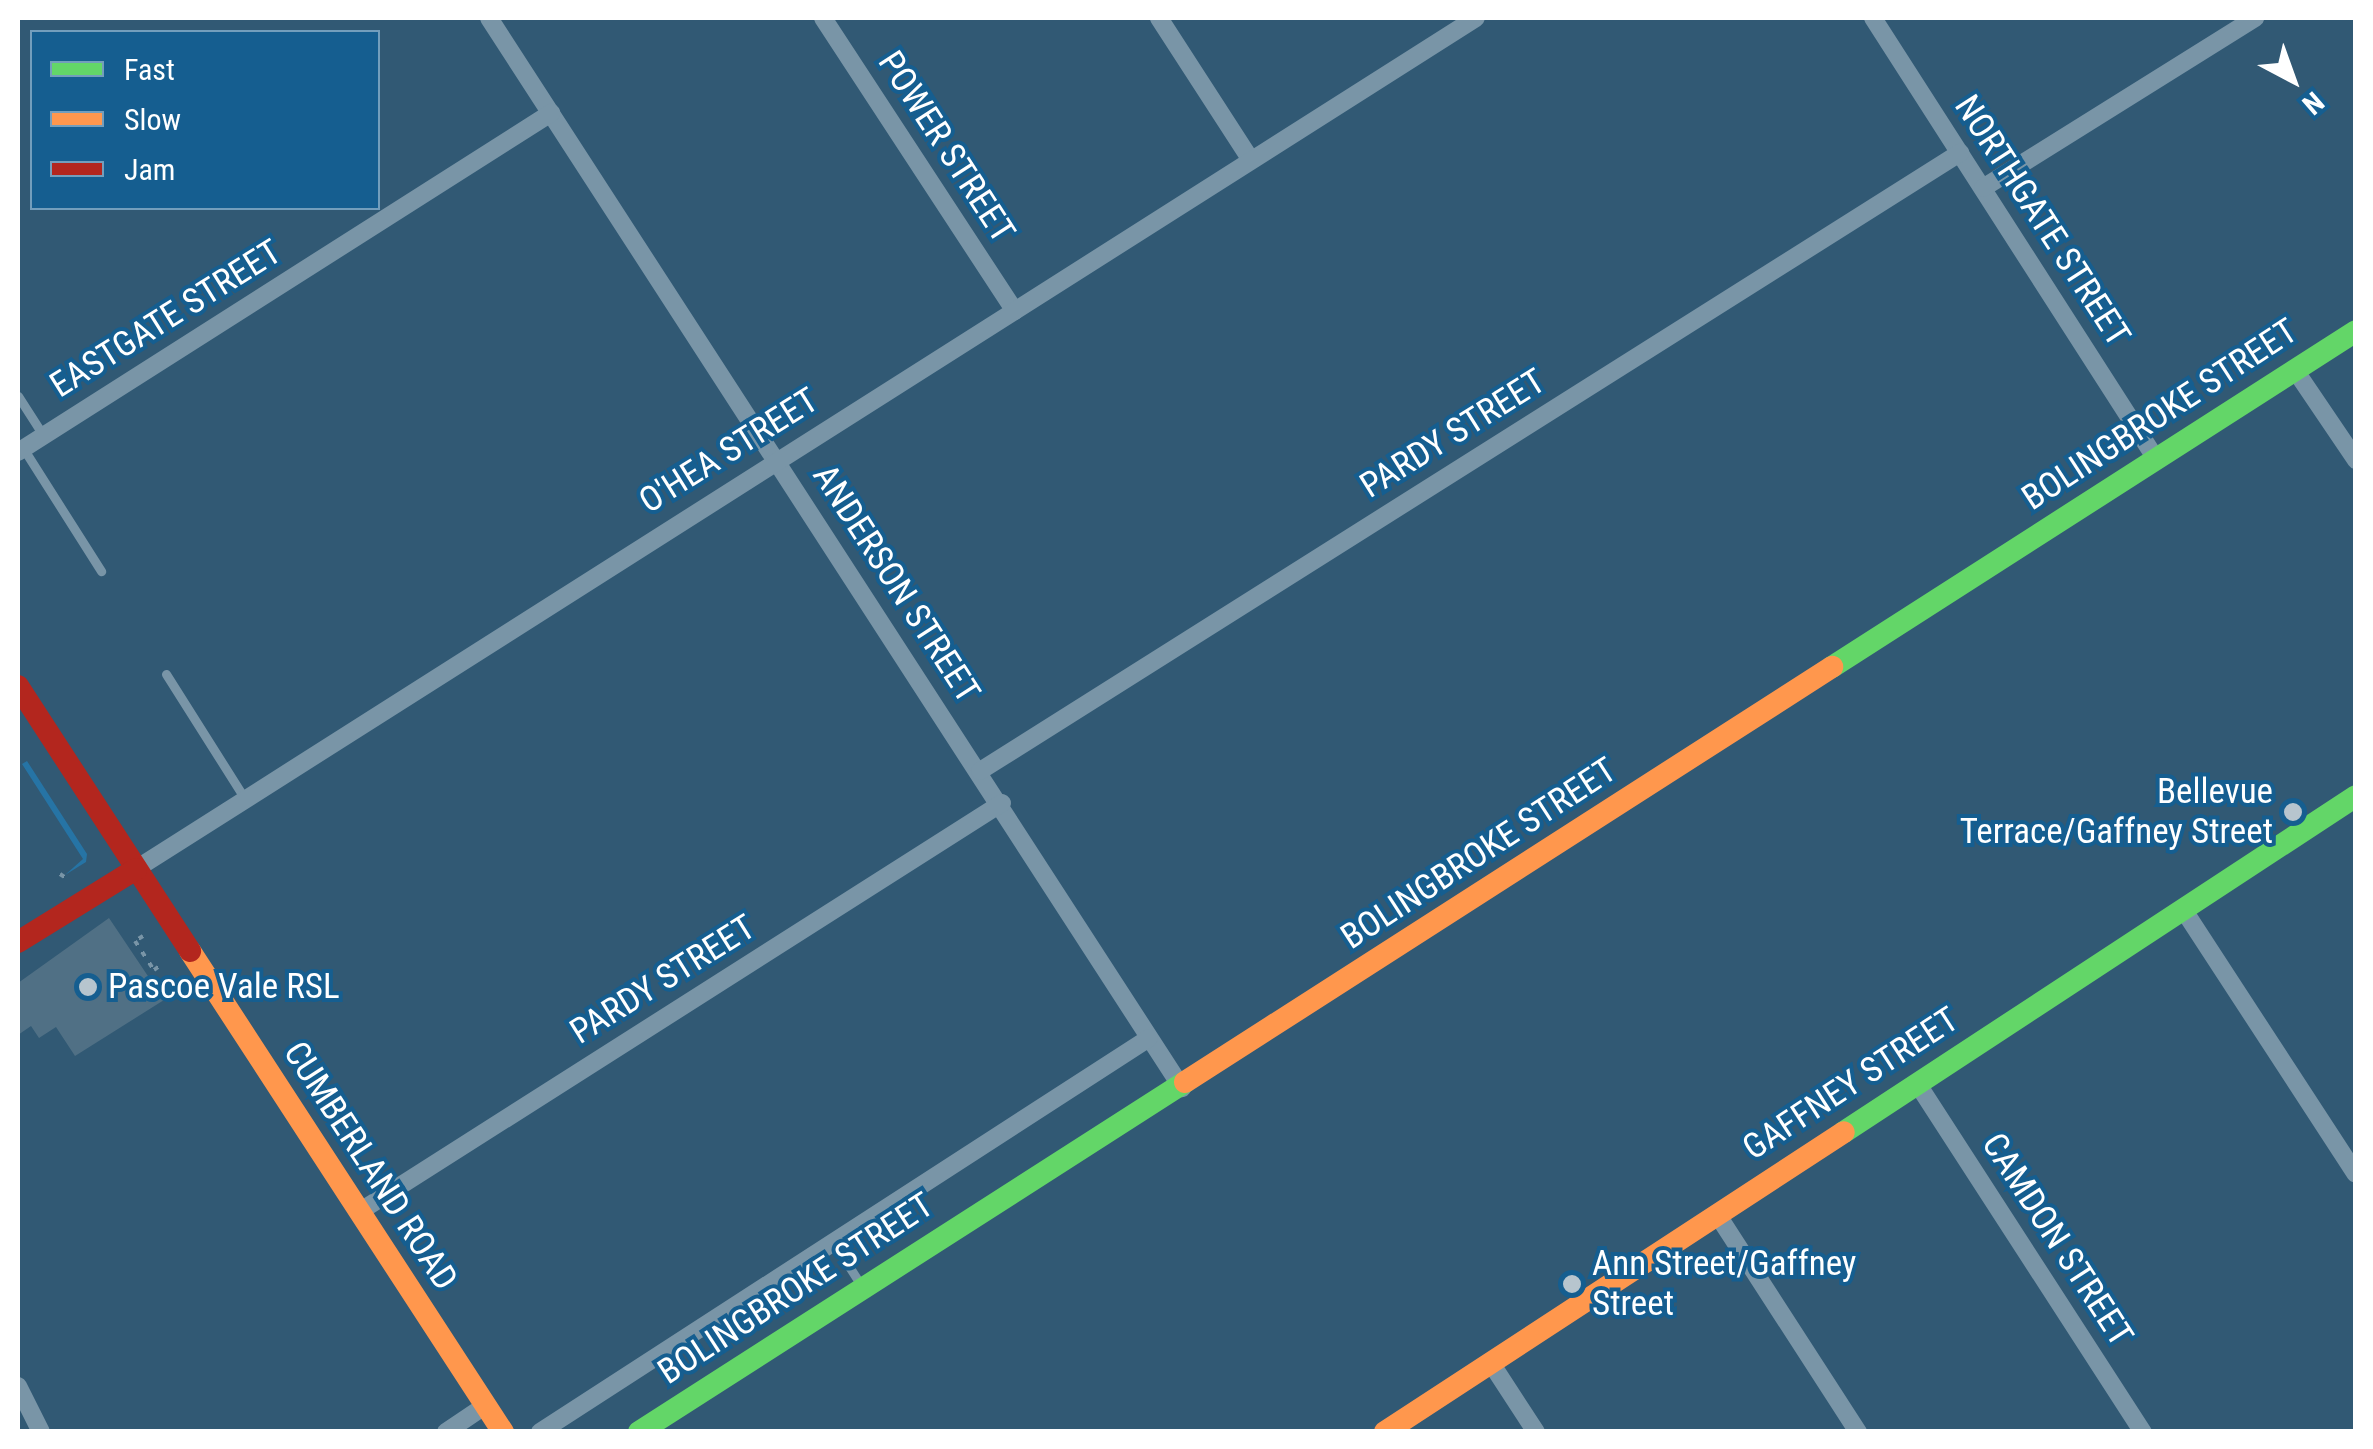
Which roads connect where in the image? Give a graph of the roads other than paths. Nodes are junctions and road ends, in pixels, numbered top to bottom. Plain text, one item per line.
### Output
1 (489, 18) edge
2 (823, 18) edge
3 (1159, 18) edge
4 (1476, 18) edge
5 (1872, 18) edge
6 (2255, 18) edge
7 (551, 113) junction
8 (1960, 152) junction
9 (1251, 160) junction
10 (1983, 188) junction
11 (1015, 311) junction
12 (2356, 331) edge
13 (2295, 370) junction
14 (18, 396) edge
15 (43, 436) junction
16 (20, 450) edge
17 (2156, 459) junction
18 (2356, 460) edge
19 (777, 463) junction
20 (101, 571) dead end
21 (166, 674) dead end
22 (18, 686) edge
23 (980, 771) junction
24 (245, 800) junction
25 (1002, 803) junction
26 (2352, 805) edge
27 (136, 869) junction
28 (2183, 909) junction
29 (18, 942) edge
30 (1149, 1038) junction
31 (1917, 1083) junction
32 (1182, 1088) junction
33 (2356, 1174) edge
34 (359, 1212) junction
35 (1717, 1214) junction
36 (833, 1242) junction
37 (862, 1287) junction
38 (1491, 1362) junction
39 (18, 1386) edge
40 (486, 1405) junction
41 (40, 1432) edge
42 (446, 1432) edge
43 (503, 1432) edge
44 (540, 1432) edge
45 (639, 1432) edge
46 (1386, 1432) edge
47 (1536, 1432) edge
48 (1858, 1432) edge
49 (2143, 1432) edge

1 - 7 street, ANDERSON STREET
2 - 11 street, POWER STREET
3 - 9 street
4 - 9 street, O'HEA STREET
5 - 8 street, NORTHGATE STREET
6 - 10 street
7 - 15 street, EASTGATE STREET
7 - 19 street, ANDERSON STREET
8 - 10 street, NORTHGATE STREET
8 - 23 street, PARDY STREET
9 - 11 street, O'HEA STREET
10 - 17 street, NORTHGATE STREET
11 - 19 street, O'HEA STREET
12 - 13 street, BOLINGBROKE STREET
13 - 17 street, BOLINGBROKE STREET
13 - 18 street
14 - 15 lane
15 - 16 street, EASTGATE STREET
16 - 20 lane
17 - 32 street, BOLINGBROKE STREET
19 - 23 street, ANDERSON STREET
19 - 24 street, O'HEA STREET
21 - 24 lane
22 - 27 street, CUMBERLAND ROAD
23 - 25 street, ANDERSON STREET
24 - 27 street, O'HEA STREET
25 - 30 street, ANDERSON STREET
25 - 34 street, PARDY STREET
26 - 28 street, GAFFNEY STREET
27 - 29 street, O'HEA STREET
27 - 34 street, CUMBERLAND ROAD
28 - 31 street, GAFFNEY STREET
28 - 33 street
30 - 32 street, ANDERSON STREET
30 - 36 street, BOLINGBROKE STREET
31 - 35 street, GAFFNEY STREET
31 - 49 street, CAMDON STREET
32 - 37 street, BOLINGBROKE STREET
34 - 40 street, CUMBERLAND ROAD
35 - 38 street, GAFFNEY STREET
35 - 48 street
36 - 37 lane
36 - 44 street, BOLINGBROKE STREET
37 - 45 street, BOLINGBROKE STREET
38 - 46 street, GAFFNEY STREET
38 - 47 street
39 - 41 street
40 - 42 street
40 - 43 street, CUMBERLAND ROAD

